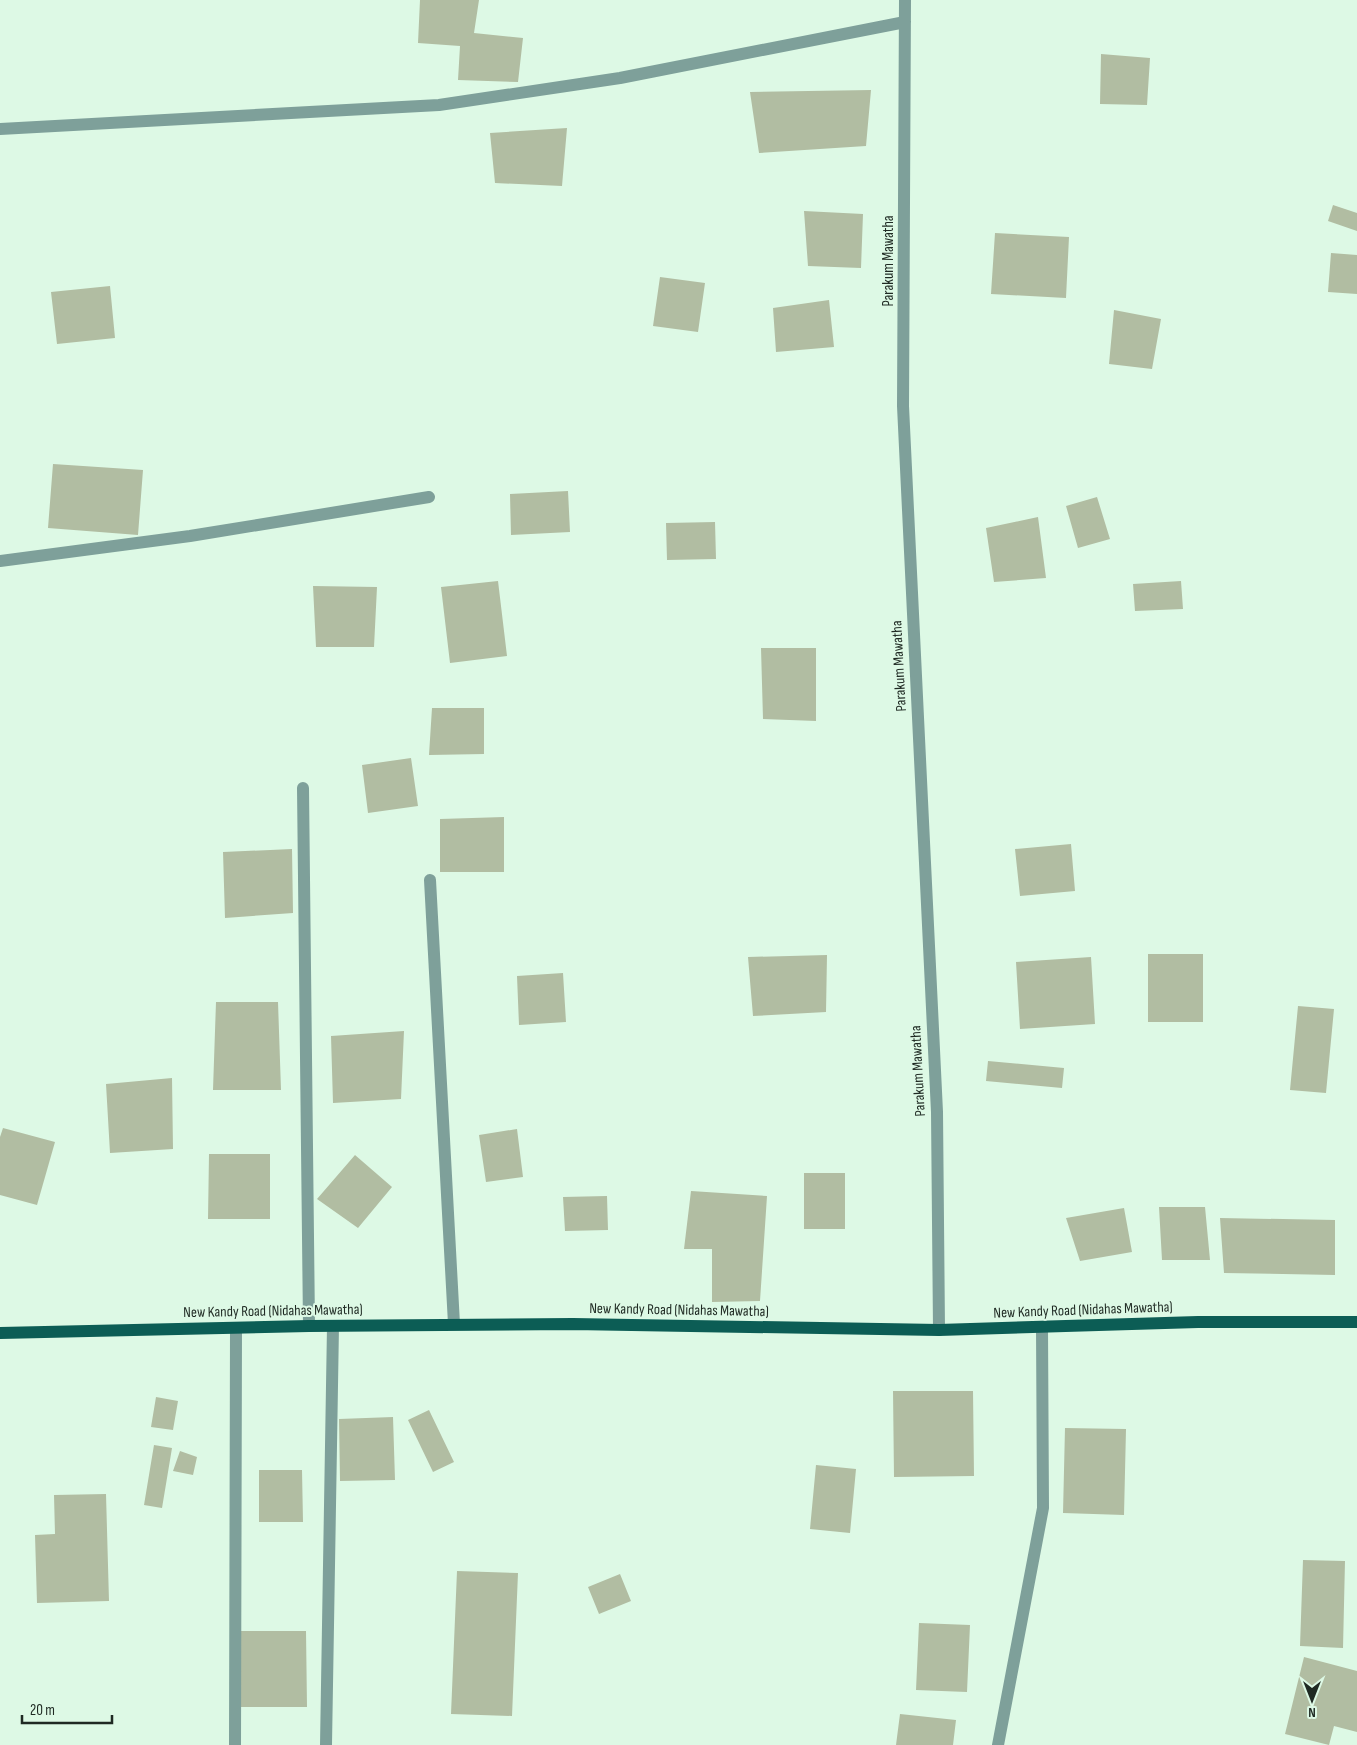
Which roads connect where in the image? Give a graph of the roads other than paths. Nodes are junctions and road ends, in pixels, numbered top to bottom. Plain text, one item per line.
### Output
1 (905, 0) edge
2 (905, 22) junction
3 (0, 129) edge
4 (429, 497) dead end
5 (0, 561) edge
6 (303, 788) dead end
7 (430, 880) dead end
8 (1357, 1322) edge
9 (454, 1324) junction
10 (309, 1326) junction
11 (333, 1326) junction
12 (1042, 1328) junction
13 (236, 1329) junction
14 (939, 1330) junction
15 (0, 1333) edge
16 (235, 1745) edge
17 (326, 1745) edge
18 (998, 1745) edge

1 - 2 street, Parakum Mawatha
2 - 3 street
2 - 14 street, Parakum Mawatha
4 - 5 street
6 - 10 street
7 - 9 street
8 - 12 main road, New Kandy Road (Nidahas Mawatha)
9 - 11 main road, New Kandy Road (Nidahas Mawatha)
9 - 14 main road, New Kandy Road (Nidahas Mawatha)
10 - 11 main road, New Kandy Road (Nidahas Mawatha)
10 - 13 main road, New Kandy Road (Nidahas Mawatha)
11 - 17 street
12 - 14 main road, New Kandy Road (Nidahas Mawatha)
12 - 18 street
13 - 15 main road, New Kandy Road (Nidahas Mawatha)
13 - 16 street

